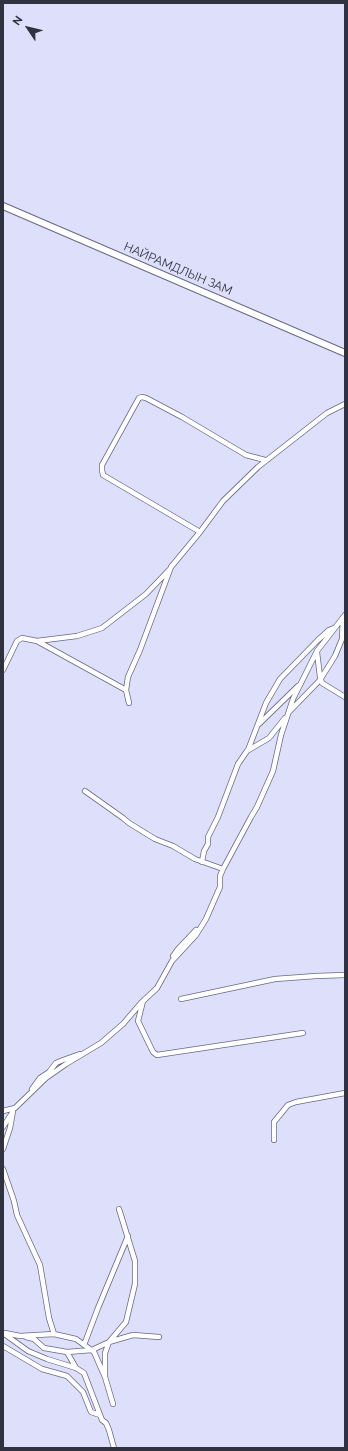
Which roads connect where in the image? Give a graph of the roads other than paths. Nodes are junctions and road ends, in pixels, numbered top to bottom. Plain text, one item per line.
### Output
1 (3, 206) edge
2 (345, 353) edge
3 (345, 404) edge
4 (265, 460) junction
5 (200, 532) junction
6 (171, 567) junction
7 (344, 617) edge
8 (337, 626) junction
9 (37, 641) junction
10 (317, 651) junction
11 (3, 670) edge
12 (320, 680) junction
13 (301, 683) junction
14 (126, 690) junction
15 (345, 697) edge
16 (129, 703) dead end
17 (288, 714) junction
18 (257, 725) junction
19 (247, 751) junction
20 (85, 791) dead end
21 (202, 862) junction
22 (223, 869) junction
23 (345, 975) edge
24 (181, 999) dead end
25 (143, 1001) junction
26 (303, 1034) dead end
27 (345, 1092) edge
28 (14, 1110) junction
29 (3, 1111) edge
30 (3, 1127) edge
31 (274, 1140) dead end
32 (3, 1149) edge
33 (3, 1169) edge
34 (119, 1209) dead end
35 (128, 1236) junction
36 (3, 1333) edge
37 (54, 1334) junction
38 (20, 1336) junction
39 (159, 1337) dead end
40 (109, 1342) junction
41 (84, 1345) junction
42 (3, 1346) edge
43 (92, 1350) junction
44 (67, 1352) junction
45 (76, 1368) junction
46 (105, 1377) junction
47 (113, 1404) dead end
48 (100, 1415) junction
49 (114, 1448) edge

1 - 2 main road, НАЙРАМДЛЫН ЗАМ
3 - 4 street
4 - 5 street
4 - 5 street
5 - 6 street
6 - 9 street
6 - 14 street
7 - 8 street
7 - 12 street
8 - 10 street
8 - 18 street
9 - 11 street
9 - 14 street
10 - 12 street
10 - 13 street
12 - 15 street
12 - 17 street
13 - 17 street
13 - 18 street
14 - 16 street
17 - 19 street
17 - 22 street
18 - 19 street
19 - 21 street
20 - 21 street
21 - 22 street
22 - 25 street
23 - 24 street
25 - 26 street
25 - 28 street
27 - 31 street
28 - 29 street
28 - 30 street
28 - 32 street
33 - 37 street
34 - 35 street
35 - 40 street
35 - 41 street
36 - 38 street
36 - 45 street
37 - 38 street
37 - 41 street
38 - 44 street
39 - 40 street
40 - 43 street
40 - 46 street
41 - 43 street
42 - 48 street
43 - 44 street
43 - 46 street
44 - 45 street
45 - 48 street
46 - 47 street
48 - 49 street

